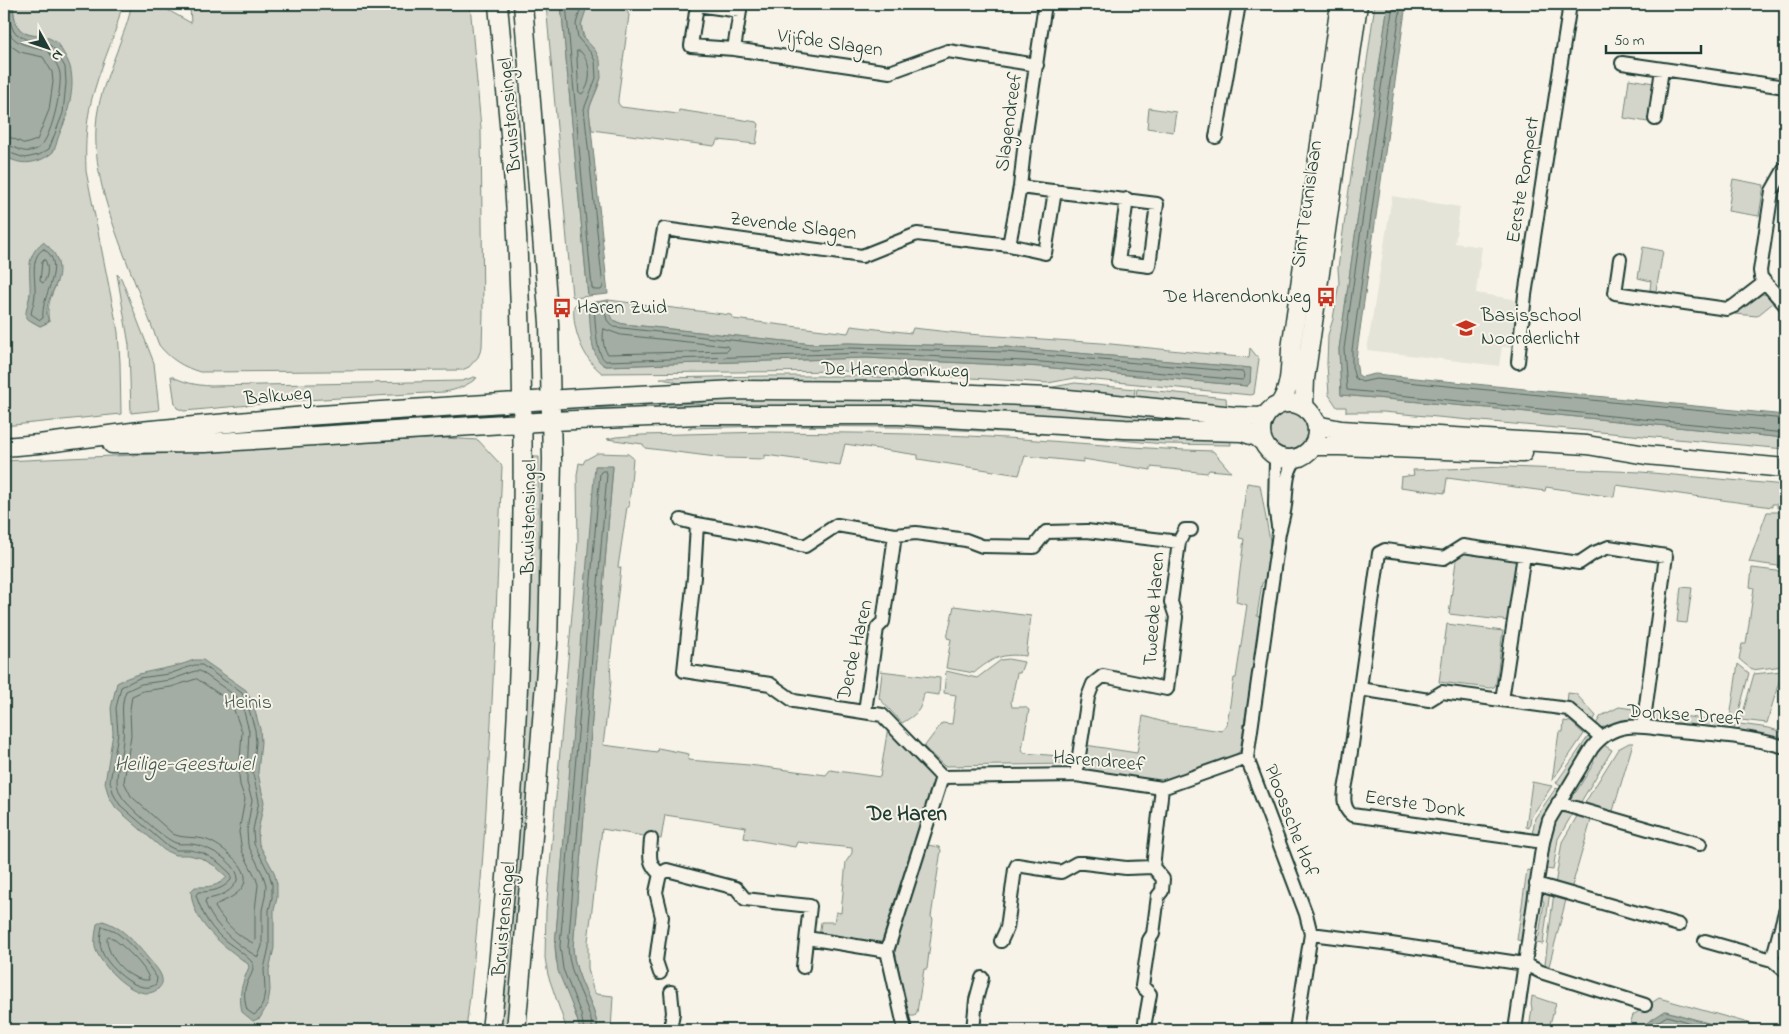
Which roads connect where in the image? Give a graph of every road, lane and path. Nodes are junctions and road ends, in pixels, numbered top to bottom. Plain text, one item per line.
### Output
1 (498, 4) edge
2 (523, 4) edge
3 (1045, 4) edge
4 (1240, 4) edge
5 (1340, 4) edge
6 (1358, 4) edge
7 (1570, 4) edge
8 (741, 7) edge
9 (734, 49) junction
10 (1622, 62) dead end
11 (1037, 65) junction
12 (1662, 69) junction
13 (1785, 86) edge
14 (1654, 119) dead end
15 (1216, 136) dead end
16 (1785, 168) edge
17 (1020, 187) junction
18 (1055, 191) junction
19 (1127, 199) junction
20 (1009, 245) junction
21 (1620, 260) dead end
22 (656, 273) dead end
23 (1765, 282) junction
24 (1785, 305) edge
25 (1518, 362) dead end
26 (552, 400) junction
27 (522, 403) junction
28 (1273, 410) junction
29 (1312, 416) junction
30 (552, 421) junction
31 (523, 423) junction
32 (39, 444) junction
33 (4, 447) edge
34 (1268, 448) junction
35 (1311, 448) junction
36 (1646, 454) junction
37 (1297, 458) junction
38 (1785, 468) edge
39 (681, 520) dead end
40 (697, 524) junction
41 (1191, 530) dead end
42 (1279, 533) junction
43 (895, 534) junction
44 (1179, 542) junction
45 (1524, 555) junction
46 (1360, 689) junction
47 (1502, 700) junction
48 (865, 711) junction
49 (1643, 728) junction
50 (1600, 737) junction
51 (1785, 747) edge
52 (1247, 758) junction
53 (1076, 775) junction
54 (942, 777) junction
55 (1162, 788) junction
56 (1558, 803) junction
57 (651, 839) dead end
58 (1543, 842) junction
59 (1700, 844) dead end
60 (1153, 867) junction
61 (660, 874) junction
62 (1536, 884) junction
63 (1785, 912) edge
64 (1679, 924) dead end
65 (1311, 934) junction
66 (807, 938) junction
67 (1001, 941) dead end
68 (1705, 941) dead end
69 (887, 951) junction
70 (1772, 960) junction
71 (1525, 964) junction
72 (802, 966) dead end
73 (1785, 971) edge
74 (660, 973) dead end
75 (982, 978) dead end
76 (672, 992) dead end
77 (1645, 1005) dead end
78 (1145, 1022) dead end
79 (491, 1030) edge
80 (516, 1030) edge
81 (670, 1030) edge
82 (905, 1030) edge
83 (973, 1030) edge
84 (1296, 1030) edge
85 (1515, 1030) edge

1 - 27 main road, Bruistensingel
2 - 26 main road, Bruistensingel
3 - 11 street, Slagendreef
4 - 15 street
5 - 28 main road, Sint Teunislaan
6 - 29 main road, Sint Teunislaan
7 - 25 street, Eerste Rompert
8 - 9 street, Vijfde Slagen
8 - 9 street, Vijfde Slagen
9 - 11 street, Vijfde Slagen
10 - 12 street
11 - 17 street, Slagendreef
12 - 13 street
12 - 14 street
16 - 23 street
17 - 18 street
17 - 20 street, Slagendreef
18 - 19 street
18 - 20 street, Zevende Slagen
19 - 19 street
20 - 22 street, Zevende Slagen
21 - 23 street
23 - 24 street
26 - 27 main road, De Harendonkweg
26 - 28 main road, De Harendonkweg
26 - 30 main road, Bruistensingel
27 - 31 main road, Bruistensingel
27 - 32 main road, Balkweg
28 - 29 main road
28 - 34 main road
29 - 35 main road
29 - 36 main road
30 - 31 main road
30 - 34 main road
30 - 80 main road, Bruistensingel
31 - 32 main road, Balkweg
31 - 79 main road, Bruistensingel
32 - 33 main road, Balkweg
34 - 37 main road
34 - 42 street, Ploossche Hof
35 - 36 main road
35 - 37 main road
36 - 38 main road
37 - 42 street, Ploossche Hof
39 - 40 street
40 - 43 street
40 - 48 street, Derde Haren
41 - 44 street, Tweede Haren
42 - 52 street, Ploossche Hof
43 - 44 street, Tweede Haren
43 - 48 street, Derde Haren
44 - 53 street, Tweede Haren
45 - 46 street, Eerste Donk
45 - 47 street
45 - 49 street, Eerste Donk
46 - 47 street
46 - 58 street, Eerste Donk
47 - 50 street
48 - 54 street
49 - 50 street, Donkse Dreef
49 - 51 street, Donkse Dreef
50 - 56 street, Donkse Dreef
52 - 55 street, Harendreef
52 - 65 street, Ploossche Hof
53 - 54 street, Harendreef
53 - 55 street, Harendreef
54 - 69 street
55 - 60 street
56 - 58 street, Donkse Dreef
56 - 59 street
57 - 61 street
58 - 62 street, Donkse Dreef
60 - 67 street
60 - 78 street
61 - 66 street
61 - 74 street
62 - 64 street
62 - 71 street, Donkse Dreef
63 - 70 street
65 - 71 street
65 - 84 street, Ploossche Hof
66 - 69 street
66 - 72 street
68 - 70 street
69 - 82 street
70 - 73 street
71 - 77 street
71 - 85 street, Donkse Dreef
75 - 83 street
76 - 81 street

